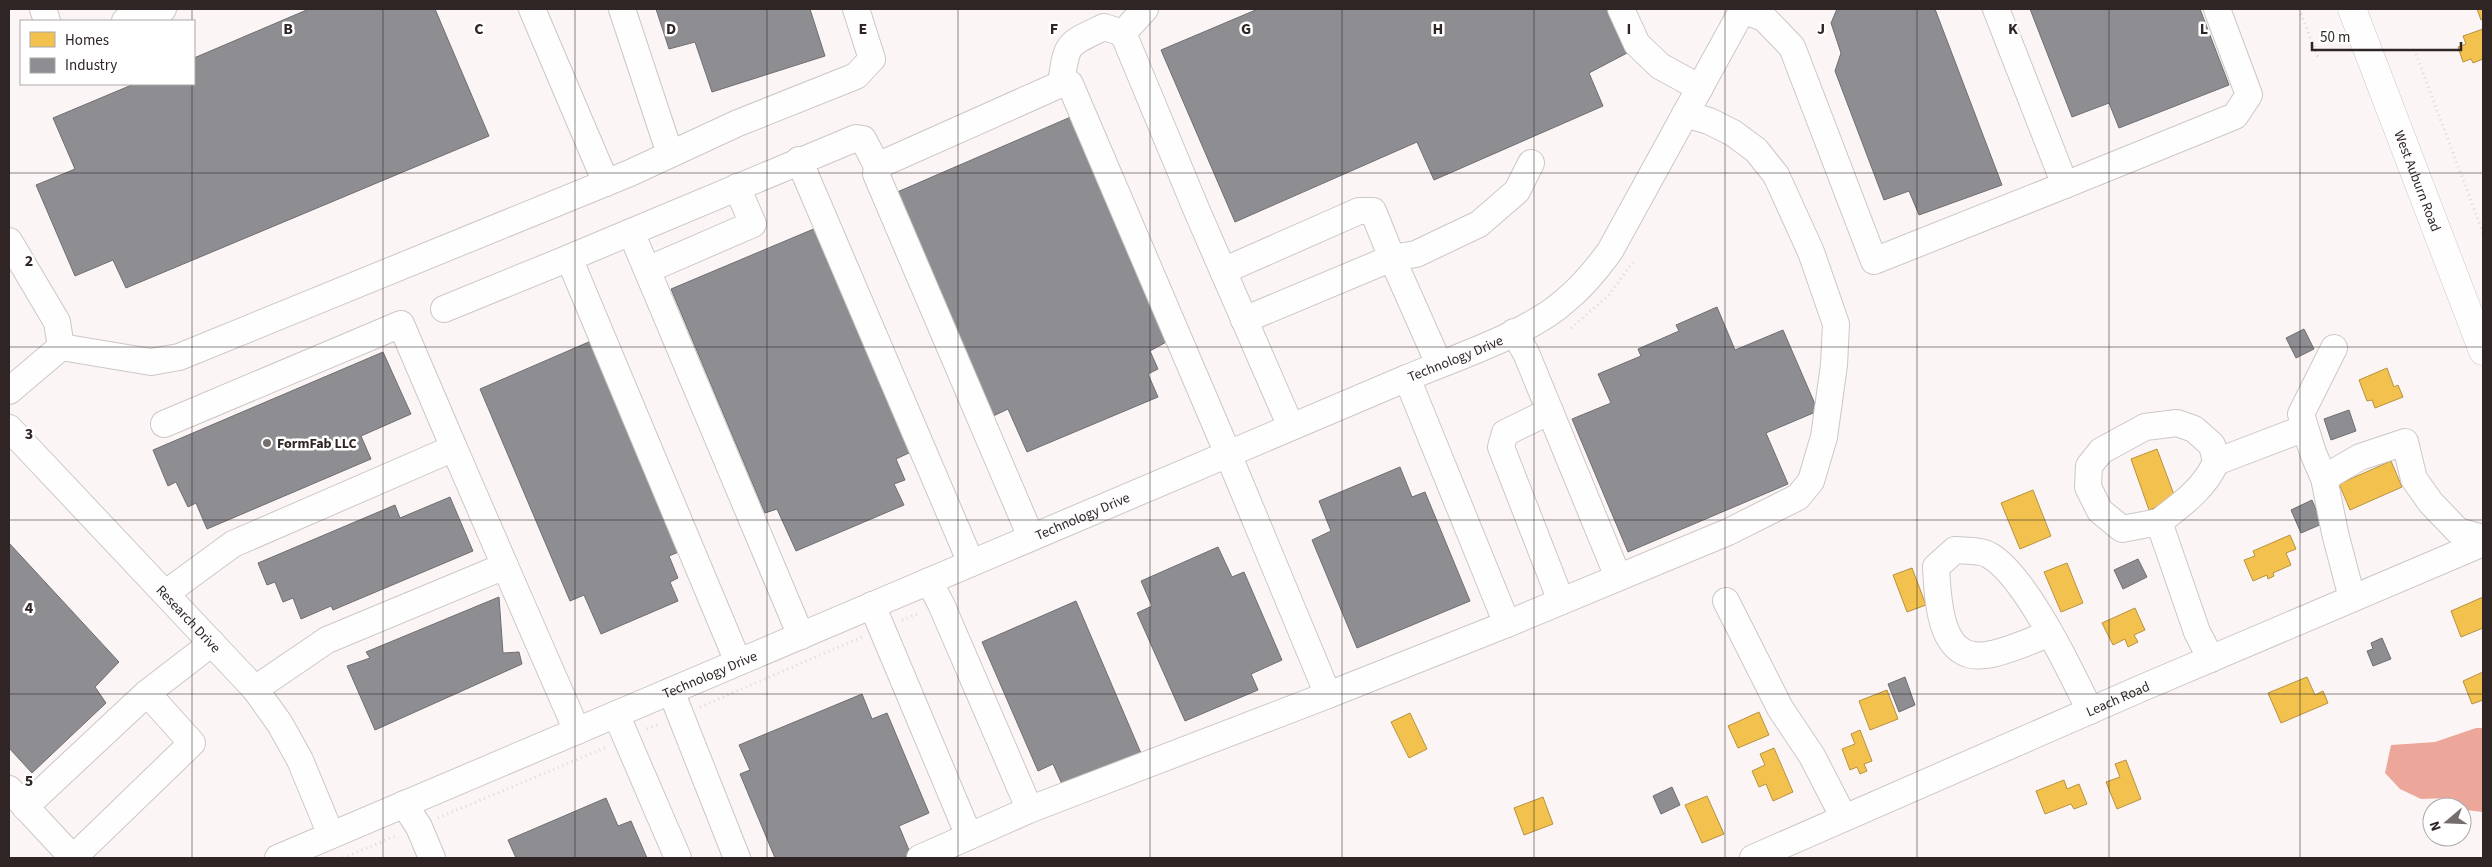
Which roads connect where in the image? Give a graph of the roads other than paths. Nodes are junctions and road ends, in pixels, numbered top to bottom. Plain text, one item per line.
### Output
1 (163, 9) edge
2 (532, 9) edge
3 (622, 9) edge
4 (856, 9) edge
5 (1145, 9) edge
6 (1621, 9) edge
7 (1996, 9) edge
8 (2217, 9) edge
9 (2352, 9) edge
10 (1742, 10) edge
11 (128, 20) edge
12 (1123, 33) junction
13 (1061, 84) junction
14 (1700, 88) junction
15 (1685, 114) junction
16 (670, 154) junction
17 (799, 160) junction
18 (1532, 164) dead end
19 (876, 166) junction
20 (606, 183) junction
21 (2065, 185) junction
22 (737, 187) junction
23 (631, 232) junction
24 (9, 240) edge
25 (569, 258) junction
26 (1392, 258) junction
27 (647, 270) junction
28 (1223, 272) junction
29 (444, 310) dead end
30 (1244, 320) junction
31 (1514, 332) junction
32 (61, 346) junction
33 (2334, 348) dead end
34 (2483, 351) edge
35 (1439, 364) junction
36 (1407, 378) junction
37 (9, 391) edge
38 (1550, 411) junction
39 (164, 424) dead end
40 (1291, 427) junction
41 (9, 428) edge
42 (2305, 428) junction
43 (454, 448) junction
44 (1228, 454) junction
45 (2216, 462) junction
46 (2324, 478) junction
47 (2159, 522) junction
48 (1031, 537) junction
49 (2483, 538) edge
50 (2483, 543) edge
51 (971, 563) junction
52 (505, 566) junction
53 (1618, 577) junction
54 (929, 582) junction
55 (166, 593) junction
56 (2352, 598) junction
57 (1561, 601) junction
58 (1726, 601) dead end
59 (872, 605) junction
60 (1507, 624) junction
61 (2049, 634) junction
62 (801, 636) junction
63 (212, 643) junction
64 (2211, 659) junction
65 (738, 662) junction
66 (255, 689) junction
67 (671, 691) junction
68 (147, 693) junction
69 (1328, 695) junction
70 (2090, 710) junction
71 (616, 714) junction
72 (577, 731) junction
73 (17, 798) edge
74 (404, 804) junction
75 (1031, 809) junction
76 (1844, 818) junction
77 (331, 835) junction
78 (969, 836) junction
79 (1799, 849) edge
80 (278, 858) edge
81 (432, 858) edge
82 (678, 858) edge
83 (737, 858) edge
84 (920, 858) edge
85 (1753, 858) edge

1 - 11 street
2 - 20 street
3 - 16 street
4 - 16 street
5 - 12 street
6 - 14 street
7 - 21 street
8 - 21 street
9 - 34 main road, West Auburn Road
10 - 14 street, Technology Drive
10 - 21 street
12 - 13 street
12 - 28 street
13 - 19 street
13 - 44 street
14 - 15 street, Technology Drive
15 - 31 street, Technology Drive
15 - 53 street
16 - 20 street
17 - 19 street
17 - 22 street
17 - 51 street
18 - 26 street
19 - 48 street
20 - 32 street
22 - 23 street
22 - 27 street
23 - 25 street
23 - 27 street
24 - 32 street
25 - 29 street
25 - 65 street
26 - 28 street
26 - 30 street
26 - 35 street
27 - 62 street
28 - 30 street
30 - 40 street
31 - 35 street, Technology Drive
31 - 38 street
32 - 37 street
33 - 42 street
35 - 36 street, Technology Drive
36 - 40 street, Technology Drive
36 - 60 street
38 - 53 street
38 - 57 street
39 - 43 street
40 - 44 street, Technology Drive
41 - 55 street, Research Drive
42 - 45 street
42 - 46 street
43 - 52 street
43 - 55 street
44 - 48 street, Technology Drive
44 - 69 street
45 - 47 street
45 - 47 street
46 - 49 street
46 - 56 street
47 - 64 street
48 - 51 street, Technology Drive
50 - 56 street, Leach Road
51 - 54 street, Technology Drive
52 - 66 street
52 - 72 street
53 - 57 street
54 - 59 street, Technology Drive
54 - 75 street
55 - 63 street, Research Drive
56 - 64 street, Leach Road
57 - 60 street
58 - 76 street
59 - 62 street, Technology Drive
59 - 78 street
60 - 69 street
61 - 61 street
61 - 70 street
62 - 65 street, Technology Drive
63 - 66 street, Research Drive
63 - 68 street
64 - 70 street, Leach Road
65 - 67 street, Technology Drive
66 - 77 street, Research Drive
67 - 71 street, Technology Drive
67 - 83 street
68 - 73 street
68 - 73 street
69 - 75 street
70 - 76 street, Leach Road
71 - 72 street, Technology Drive
71 - 82 street
72 - 74 street, Technology Drive
74 - 77 street, Technology Drive
74 - 81 street
75 - 78 street
76 - 79 street, Leach Road
77 - 80 street, Technology Drive
78 - 84 street
79 - 85 street, Leach Road

